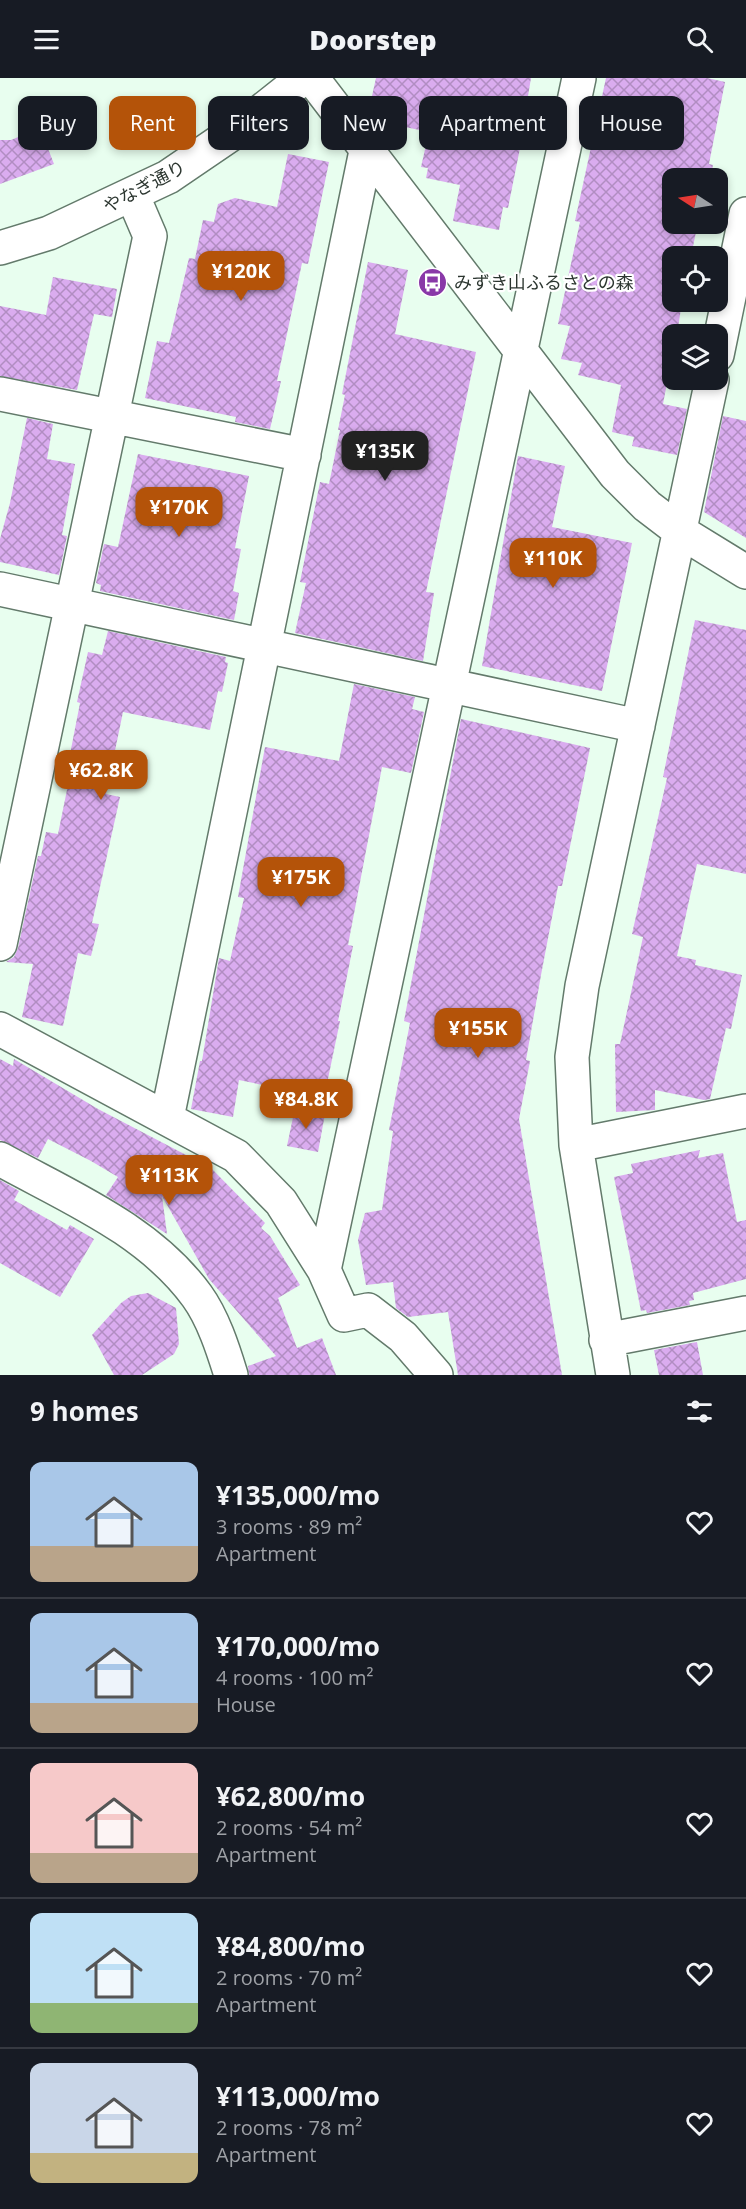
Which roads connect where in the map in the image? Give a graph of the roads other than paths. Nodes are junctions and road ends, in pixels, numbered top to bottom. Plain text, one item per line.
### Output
1 (303, 78) edge
2 (312, 78) edge
3 (579, 78) edge
4 (366, 151) junction
5 (132, 194) junction
6 (746, 214) edge
7 (0, 248) edge
8 (723, 324) edge
9 (520, 352) junction
10 (710, 390) edge
11 (0, 394) edge
12 (112, 416) junction
13 (304, 455) junction
14 (681, 532) junction
15 (746, 572) edge
16 (0, 589) edge
17 (72, 604) junction
18 (264, 646) junction
19 (449, 686) junction
20 (638, 726) junction
21 (0, 944) edge
22 (0, 1029) edge
23 (746, 1112) edge
24 (167, 1118) junction
25 (576, 1145) junction
26 (0, 1159) edge
27 (324, 1270) junction
28 (746, 1313) edge
29 (606, 1340) junction
30 (231, 1375) edge
31 (436, 1375) edge
32 (613, 1375) edge

1 - 5 street, やなぎ通り
2 - 4 street
3 - 9 street
4 - 9 street
4 - 13 street
5 - 7 street, やなぎ通り
5 - 12 street
6 - 8 street
9 - 14 street
9 - 19 street
10 - 14 street
11 - 12 street
12 - 13 street
12 - 17 street
13 - 18 street
14 - 15 street
14 - 20 street
16 - 17 street
17 - 18 street
17 - 21 street
18 - 19 street
18 - 24 street
19 - 20 street
19 - 27 street
20 - 25 street
22 - 24 street
23 - 25 street
24 - 27 street
25 - 29 street
26 - 30 street
27 - 31 street
28 - 29 street
29 - 32 street

